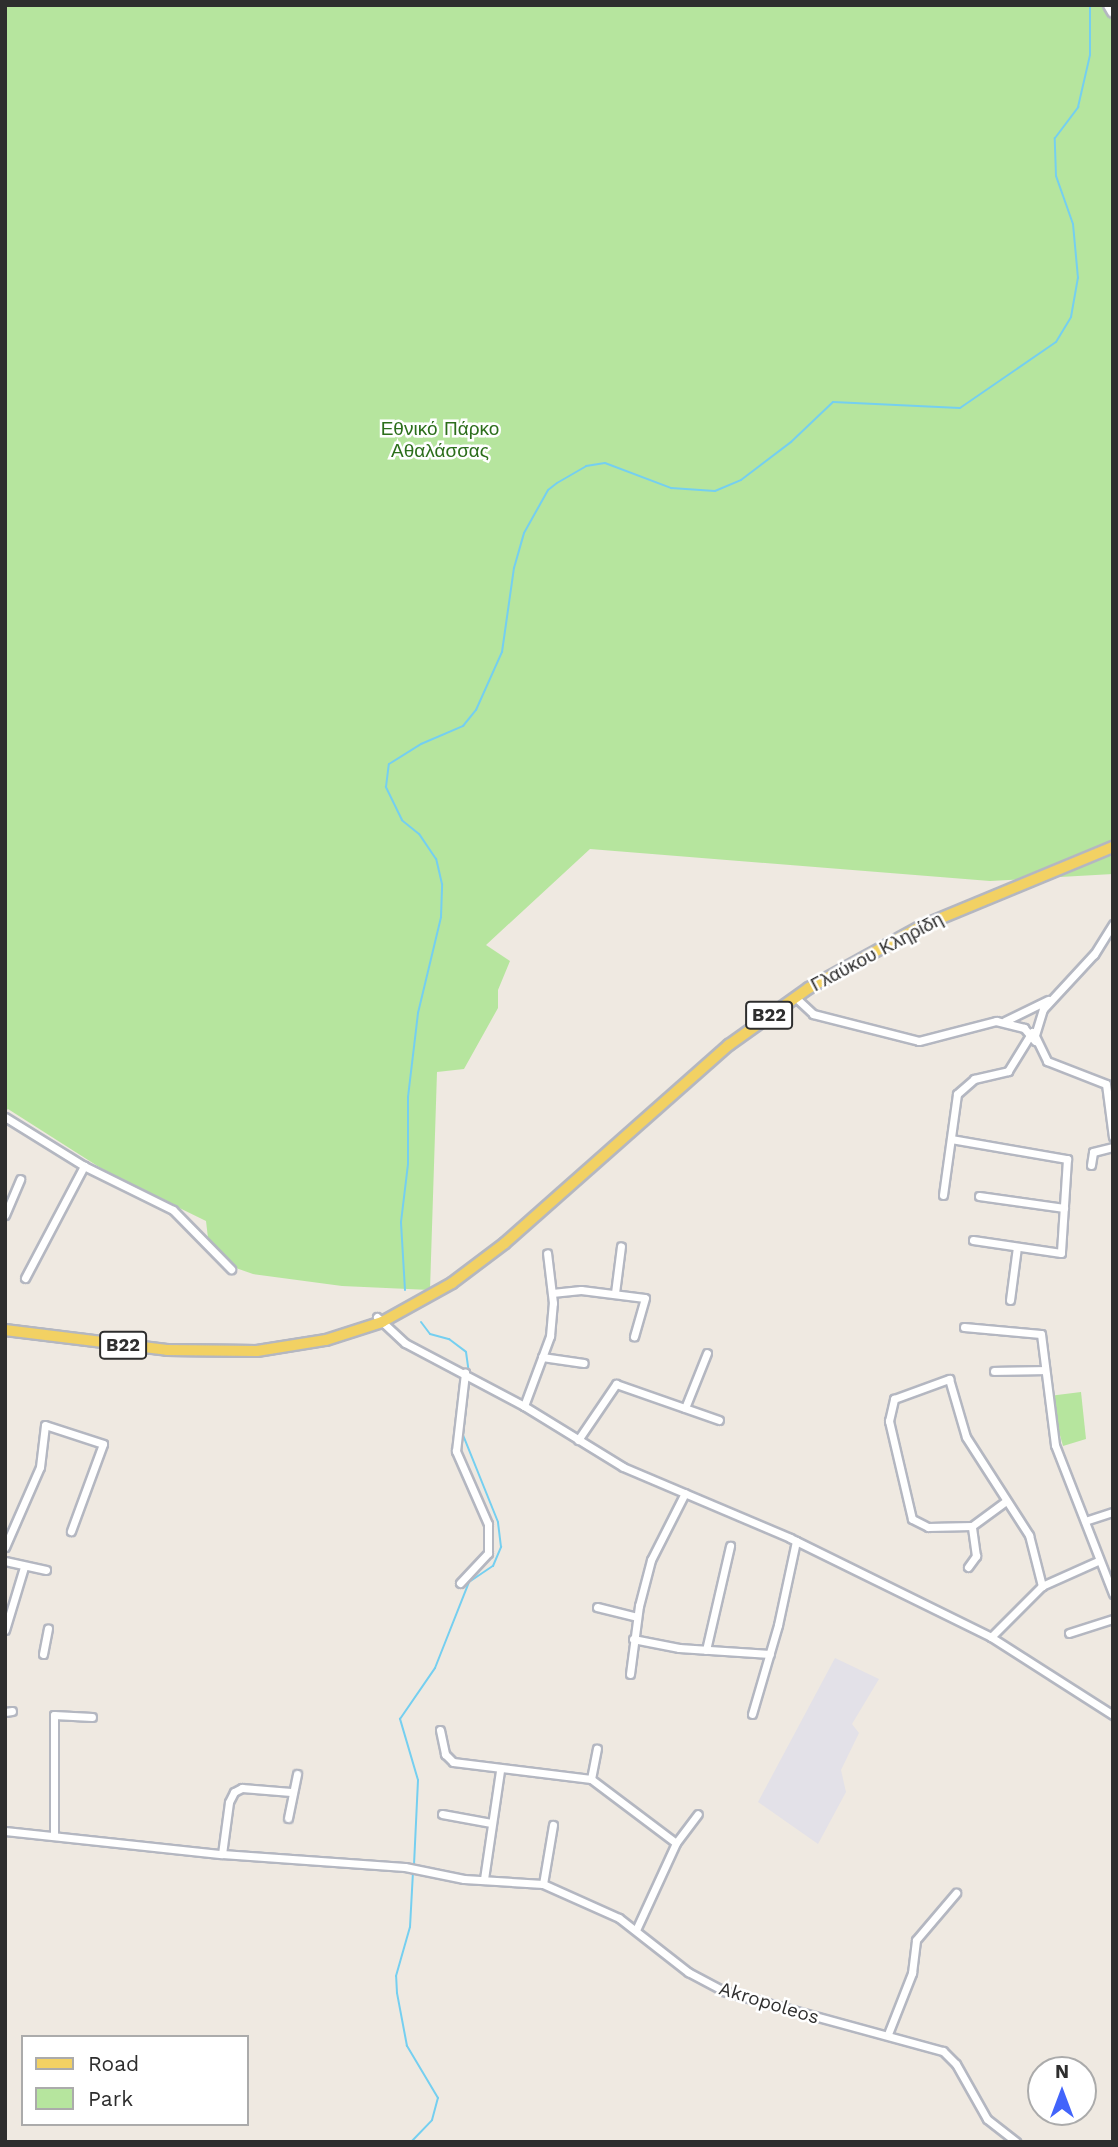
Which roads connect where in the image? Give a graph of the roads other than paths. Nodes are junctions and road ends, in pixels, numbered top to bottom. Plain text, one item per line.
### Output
1 (1109, 5) edge
2 (1113, 12) edge
3 (1113, 848) edge
4 (1113, 925) edge
5 (1054, 997) junction
6 (795, 998) junction
7 (1004, 1021) junction
8 (1033, 1038) junction
9 (5, 1116) edge
10 (1113, 1137) edge
11 (951, 1139) junction
12 (1113, 1147) edge
13 (1091, 1165) dead end
14 (84, 1166) junction
15 (20, 1179) dead end
16 (943, 1195) dead end
17 (979, 1196) dead end
18 (1064, 1208) junction
19 (5, 1215) edge
20 (973, 1240) dead end
21 (621, 1246) dead end
22 (1017, 1247) junction
23 (547, 1252) dead end
24 (230, 1269) dead end
25 (25, 1278) dead end
26 (552, 1293) junction
27 (615, 1293) junction
28 (1010, 1300) dead end
29 (379, 1320) junction
30 (964, 1326) dead end
31 (5, 1330) edge
32 (634, 1336) dead end
33 (707, 1353) dead end
34 (542, 1357) junction
35 (584, 1363) dead end
36 (994, 1370) dead end
37 (1045, 1370) junction
38 (465, 1374) junction
39 (524, 1406) junction
40 (685, 1408) junction
41 (719, 1420) dead end
42 (578, 1440) junction
43 (685, 1493) junction
44 (1006, 1501) junction
45 (1113, 1513) edge
46 (1085, 1521) junction
47 (972, 1526) junction
48 (71, 1531) dead end
49 (796, 1541) junction
50 (730, 1546) dead end
51 (5, 1547) edge
52 (5, 1561) edge
53 (1098, 1561) junction
54 (24, 1567) junction
55 (968, 1567) dead end
56 (46, 1570) dead end
57 (460, 1583) dead end
58 (1042, 1586) junction
59 (1113, 1594) edge
60 (597, 1607) dead end
61 (637, 1617) junction
62 (1113, 1619) edge
63 (7, 1620) edge
64 (48, 1628) dead end
65 (5, 1630) edge
66 (1069, 1633) dead end
67 (991, 1637) junction
68 (633, 1639) junction
69 (706, 1650) junction
70 (43, 1654) dead end
71 (770, 1654) junction
72 (630, 1674) dead end
73 (752, 1714) dead end
74 (1113, 1715) edge
75 (92, 1717) dead end
76 (440, 1730) dead end
77 (597, 1749) dead end
78 (500, 1770) junction
79 (297, 1774) dead end
80 (592, 1779) junction
81 (291, 1792) junction
82 (442, 1814) dead end
83 (698, 1814) dead end
84 (288, 1818) dead end
85 (491, 1823) junction
86 (553, 1825) dead end
87 (5, 1831) edge
88 (54, 1836) junction
89 (676, 1843) junction
90 (222, 1854) junction
91 (484, 1879) junction
92 (542, 1884) junction
93 (956, 1893) dead end
94 (636, 1930) junction
95 (888, 2034) junction
96 (1016, 2142) edge

1 - 2 main road
3 - 6 main road, Γλαύκου Κληρίδη / B22
4 - 5 street
5 - 7 street
5 - 8 street
6 - 7 street
6 - 29 main road, Γλαύκου Κληρίδη / B22
7 - 8 street
8 - 10 street
8 - 11 street
9 - 14 street
11 - 16 street
11 - 18 street
12 - 13 street
14 - 24 street
14 - 25 street
15 - 19 street
17 - 18 street
18 - 22 street
20 - 22 street
21 - 27 street
22 - 28 street
23 - 26 street
26 - 27 street
26 - 34 street
27 - 32 street
29 - 31 main road, Γλαύκου Κληρίδη / B22
29 - 38 street
30 - 37 street
33 - 40 street
34 - 35 street
34 - 39 street
36 - 37 street
37 - 46 street
38 - 39 street
38 - 57 street
39 - 42 street
40 - 41 street
40 - 42 street
42 - 43 street
43 - 49 street
43 - 61 street
44 - 47 street
44 - 47 street
44 - 58 street
45 - 46 street
46 - 53 street
47 - 55 street
48 - 51 street
49 - 67 street
49 - 71 street
50 - 69 street
52 - 54 street
53 - 58 street
53 - 59 street
54 - 56 street
54 - 63 street
58 - 67 street
60 - 61 street
61 - 68 street
62 - 66 street
63 - 65 street
64 - 70 street
67 - 74 street
68 - 69 street
68 - 72 street
69 - 71 street
71 - 73 street
75 - 88 street
76 - 78 street
77 - 80 street
78 - 80 street
78 - 85 street
79 - 81 street
80 - 89 street
81 - 84 street
81 - 90 street
82 - 85 street
83 - 89 street
85 - 91 street
86 - 92 street
87 - 88 street, Akropoleos
88 - 90 street, Akropoleos
89 - 94 street
90 - 91 street, Akropoleos
91 - 92 street, Akropoleos
92 - 94 street, Akropoleos
93 - 95 street
94 - 95 street, Akropoleos
95 - 96 street, Akropoleos

